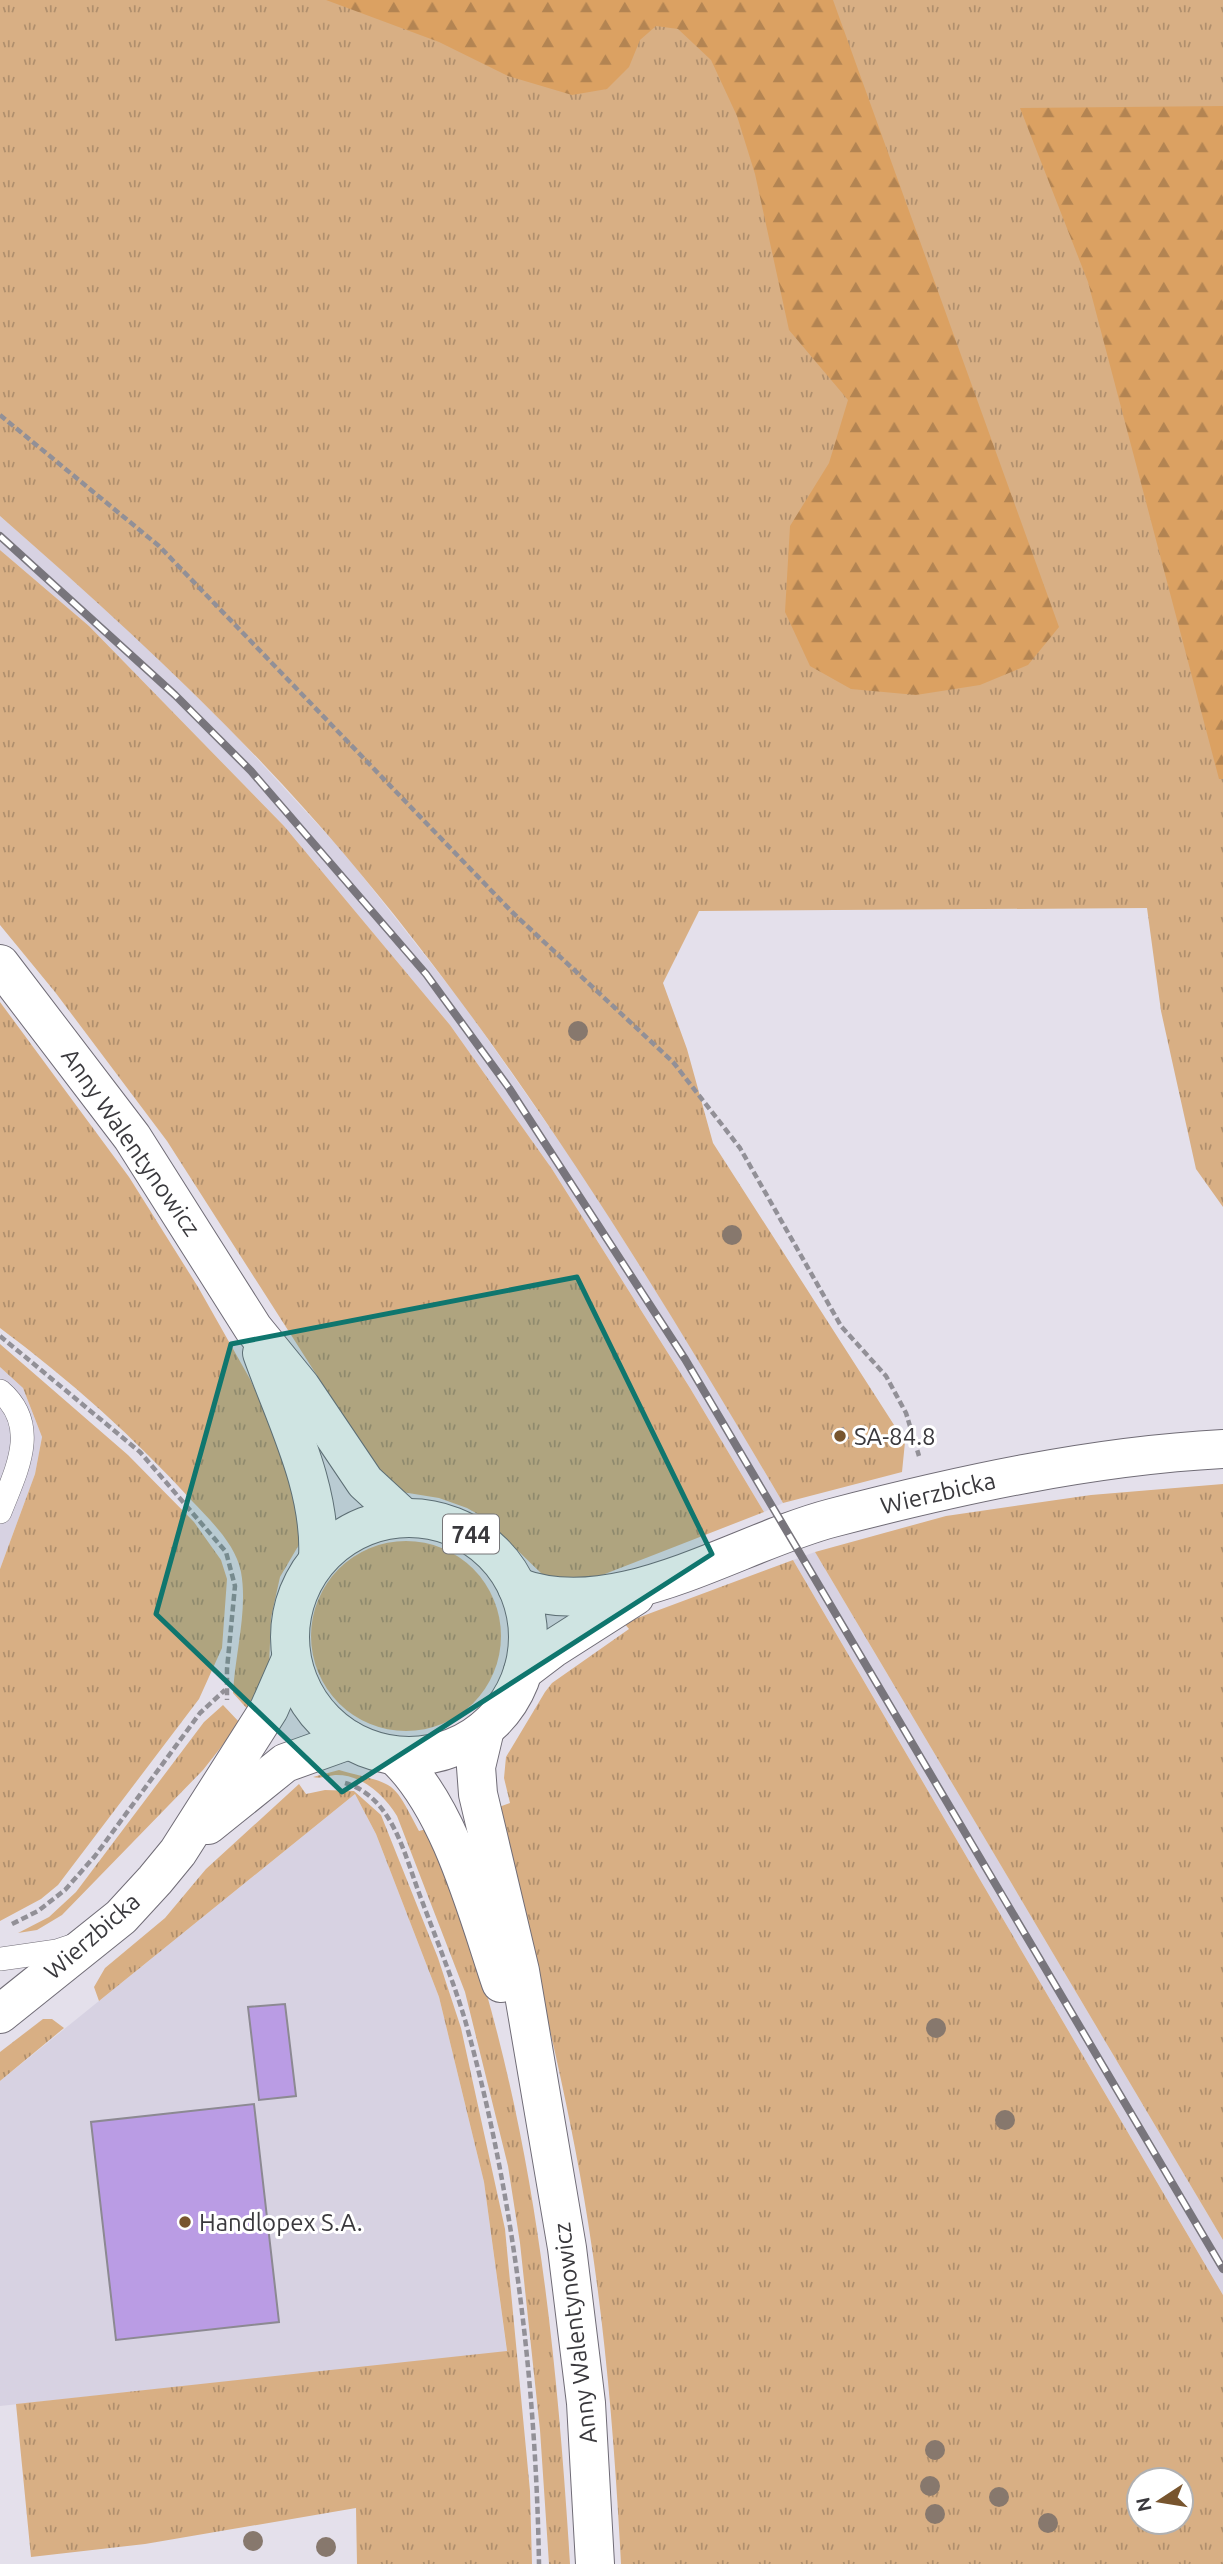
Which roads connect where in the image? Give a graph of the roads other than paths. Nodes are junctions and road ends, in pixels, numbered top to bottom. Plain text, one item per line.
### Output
1 (0, 964) edge
2 (253, 1328) junction
3 (0, 1391) edge
4 (1223, 1449) edge
5 (0, 1512) edge
6 (403, 1517) junction
7 (318, 1559) junction
8 (664, 1579) junction
9 (517, 1587) junction
10 (291, 1659) junction
11 (523, 1671) junction
12 (485, 1729) junction
13 (349, 1740) junction
14 (395, 1756) junction
15 (178, 1852) junction
16 (88, 1941) junction
17 (0, 1958) edge
18 (0, 2014) edge
19 (540, 2103) junction
20 (595, 2564) edge

1 - 2 main road, Anny Walentynowicz
2 - 6 main road, Anny Walentynowicz
2 - 7 main road, Anny Walentynowicz
3 - 5 lane
4 - 8 main road, Wierzbicka / 744
6 - 7 main road, 744
6 - 9 main road, 744
7 - 10 main road, 744
8 - 9 main road, Wierzbicka / 744
8 - 11 main road, Wierzbicka / 744
9 - 11 main road, 744
10 - 13 main road, 744
10 - 15 main road, Wierzbicka / 744
11 - 12 main road, 744
12 - 14 main road, 744
12 - 19 main road, Anny Walentynowicz
13 - 14 main road, 744
13 - 15 main road, Wierzbicka / 744
14 - 19 main road, Anny Walentynowicz
15 - 16 main road, Wierzbicka / 744
16 - 17 lane
16 - 18 main road, Wierzbicka / 744
19 - 20 main road, Anny Walentynowicz

